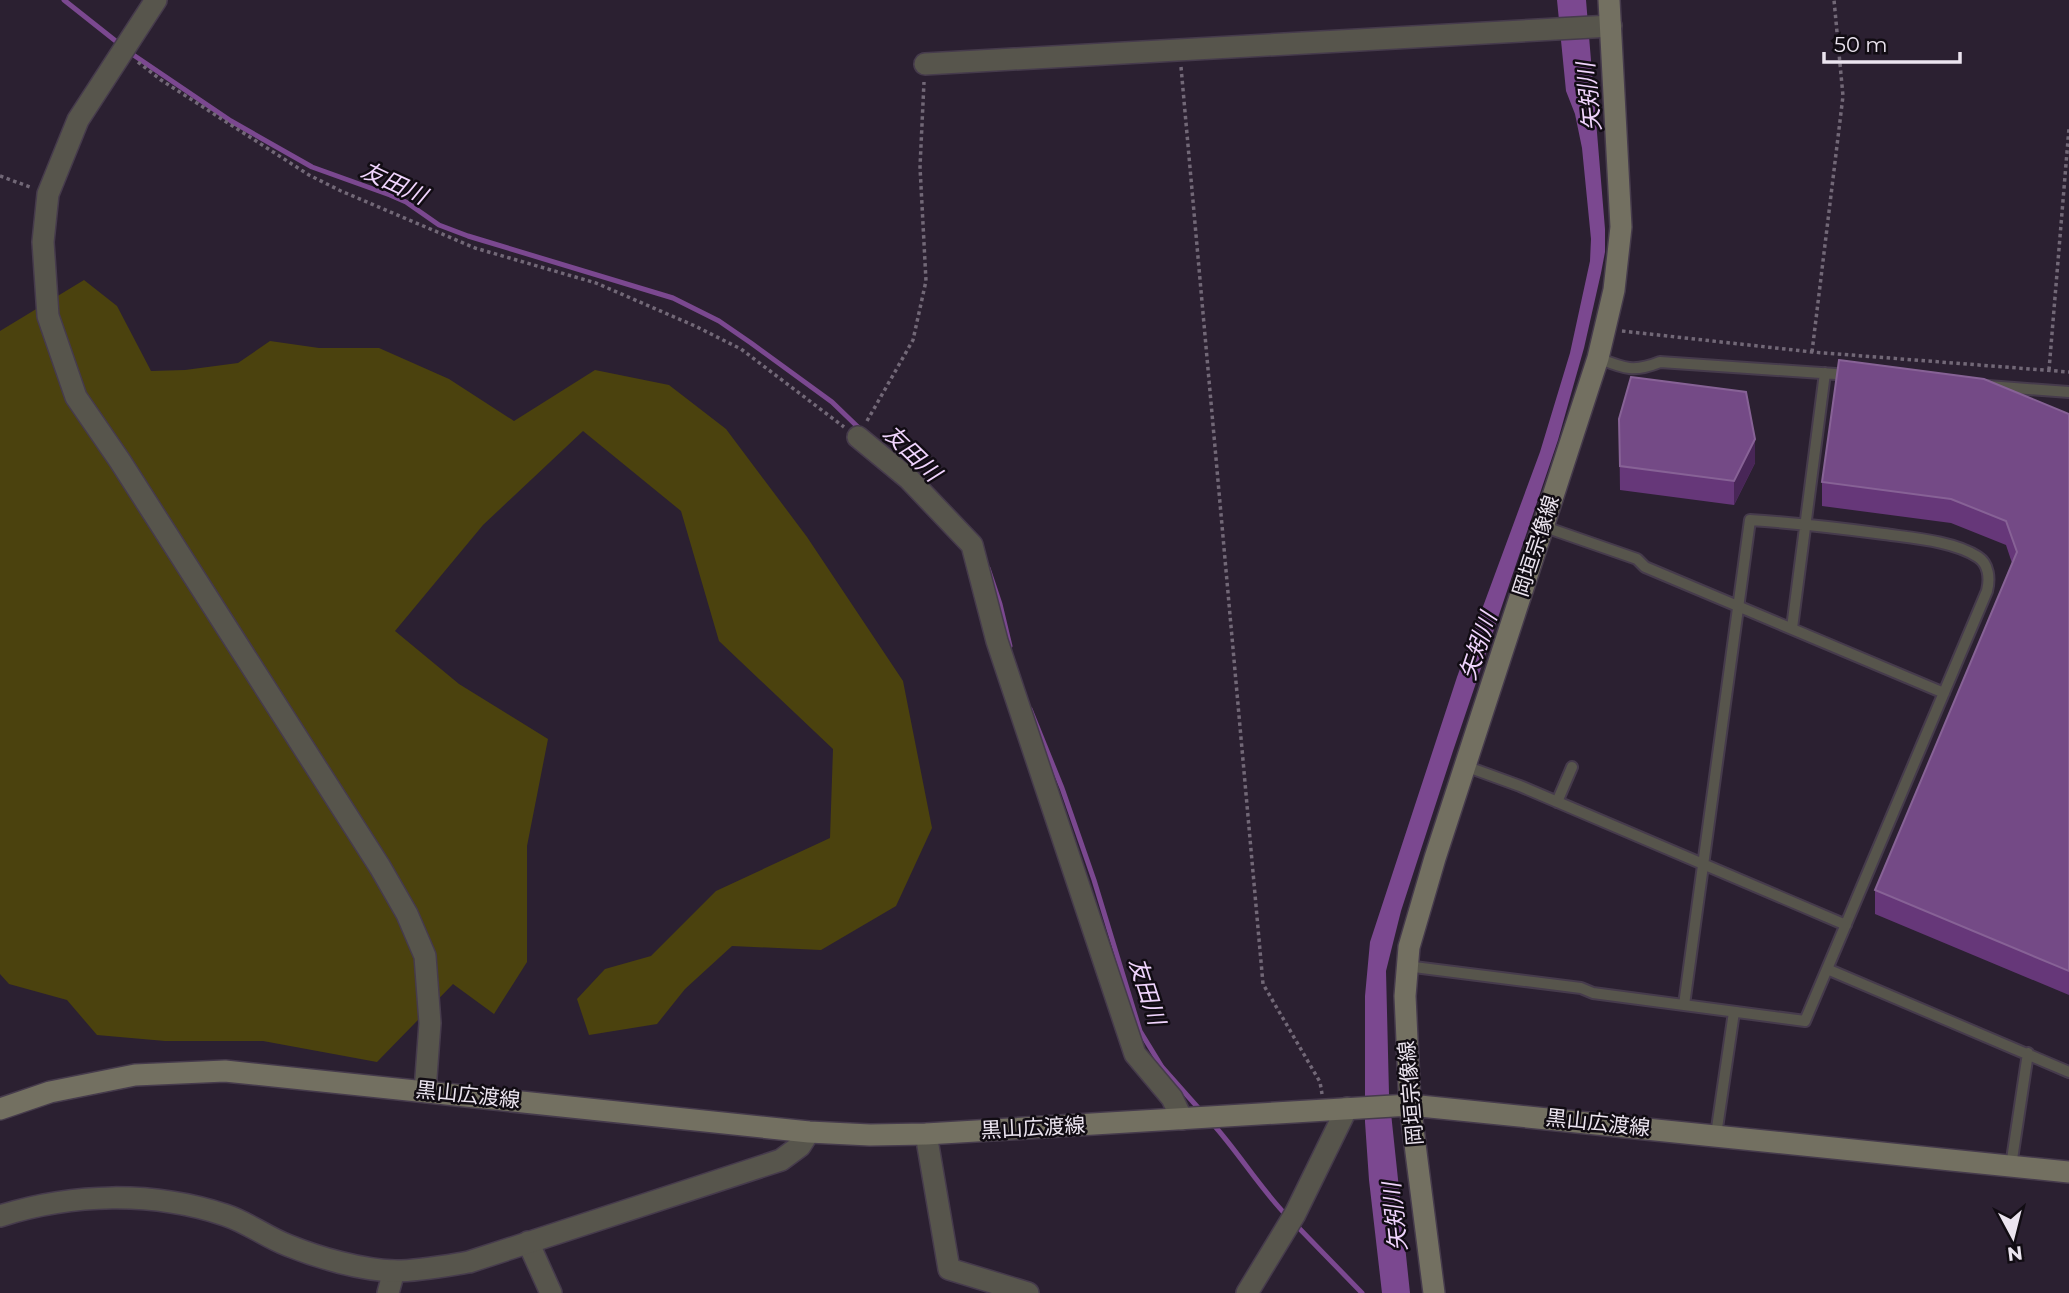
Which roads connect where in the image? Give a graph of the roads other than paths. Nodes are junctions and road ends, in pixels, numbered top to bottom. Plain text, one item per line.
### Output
1 (156, 0) edge
2 (1609, 0) edge
3 (1611, 26) junction
4 (925, 64) road end
5 (1598, 358) junction
6 (1825, 373) junction
7 (1866, 376) edge
8 (1974, 384) edge
9 (2069, 392) edge
10 (858, 437) road end
11 (1805, 523) junction
12 (1542, 526) junction
13 (1740, 606) junction
14 (1792, 628) junction
15 (1944, 693) junction
16 (1465, 766) junction
17 (1572, 767) dead end
18 (1557, 802) junction
19 (1703, 864) junction
20 (1846, 925) junction
21 (1406, 966) junction
22 (1827, 969) junction
23 (1684, 1005) junction
24 (1734, 1012) junction
25 (2028, 1053) junction
26 (2069, 1072) edge
27 (425, 1091) junction
28 (1410, 1105) junction
29 (1347, 1108) junction
30 (0, 1109) edge
31 (1182, 1119) junction
32 (809, 1132) junction
33 (926, 1134) junction
34 (1716, 1135) junction
35 (2011, 1166) junction
36 (2069, 1172) edge
37 (0, 1216) edge
38 (528, 1242) junction
39 (394, 1271) junction
40 (388, 1293) edge
41 (551, 1293) edge
42 (1028, 1293) edge
43 (1247, 1293) edge
44 (1434, 1293) edge

1 - 27 street
2 - 3 main road, 岡垣宗像線
3 - 4 street
3 - 5 main road, 岡垣宗像線
5 - 6 lane
5 - 12 main road, 岡垣宗像線
6 - 7 lane
6 - 11 lane
8 - 9 lane
10 - 31 street
11 - 13 lane
11 - 14 lane
11 - 15 lane
12 - 13 lane
12 - 16 main road, 岡垣宗像線
13 - 14 lane
13 - 19 lane
14 - 15 lane
15 - 20 lane
16 - 18 lane
16 - 21 main road, 岡垣宗像線
17 - 18 lane
18 - 19 lane
19 - 20 lane
19 - 23 lane
20 - 22 lane
21 - 23 lane
21 - 28 main road, 岡垣宗像線
22 - 24 lane
22 - 25 lane
23 - 24 lane
24 - 34 lane
25 - 26 lane
25 - 35 lane
27 - 30 main road, 黒山広渡線
27 - 32 main road, 黒山広渡線
28 - 29 main road, 黒山広渡線
28 - 34 main road, 黒山広渡線
28 - 44 main road, 岡垣宗像線
29 - 31 main road, 黒山広渡線
29 - 43 street
31 - 33 main road, 黒山広渡線
32 - 33 main road, 黒山広渡線
32 - 38 street
33 - 42 street
34 - 35 main road, 黒山広渡線
35 - 36 main road, 黒山広渡線
37 - 39 street
38 - 39 street
38 - 41 street
39 - 40 street

